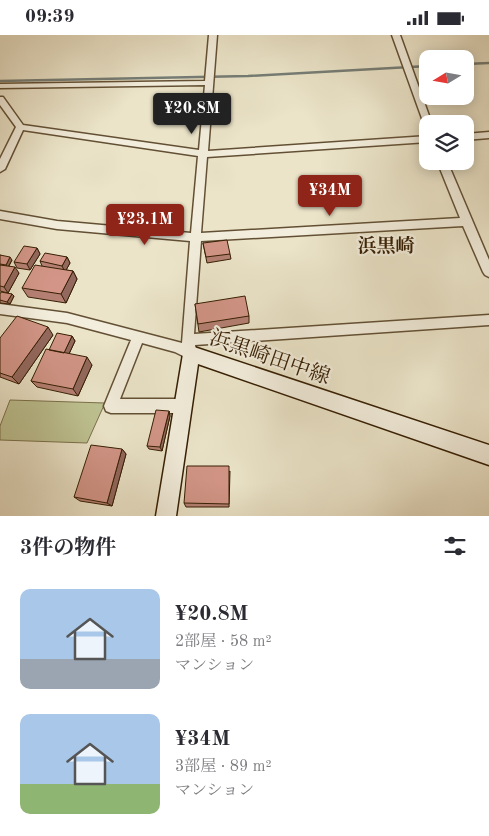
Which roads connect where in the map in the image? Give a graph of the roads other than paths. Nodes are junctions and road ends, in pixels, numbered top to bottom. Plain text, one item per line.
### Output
1 (213, 35) edge
2 (396, 35) edge
3 (208, 83) junction
4 (0, 86) edge
5 (0, 99) edge
6 (425, 115) edge
7 (20, 127) junction
8 (489, 135) edge
9 (474, 136) edge
10 (419, 140) edge
11 (203, 154) junction
12 (0, 169) edge
13 (446, 170) edge
14 (0, 215) edge
15 (466, 222) junction
16 (195, 237) junction
17 (489, 272) edge
18 (5, 309) edge
19 (489, 320) edge
20 (0, 321) edge
21 (138, 337) junction
22 (189, 347) junction
23 (183, 406) junction
24 (489, 455) edge
25 (166, 516) edge

1 - 3 street
2 - 6 street
3 - 4 street
3 - 11 street
5 - 7 street
7 - 11 street
7 - 12 street
8 - 9 street
10 - 11 street
11 - 16 street
13 - 15 street
14 - 16 street
15 - 16 street
15 - 17 street
16 - 22 street
18 - 20 street
18 - 21 street
19 - 22 street
21 - 22 street
21 - 23 street
22 - 23 main road, 浜黒崎田中線
22 - 24 main road, 浜黒崎田中線
23 - 25 main road, 浜黒崎田中線

